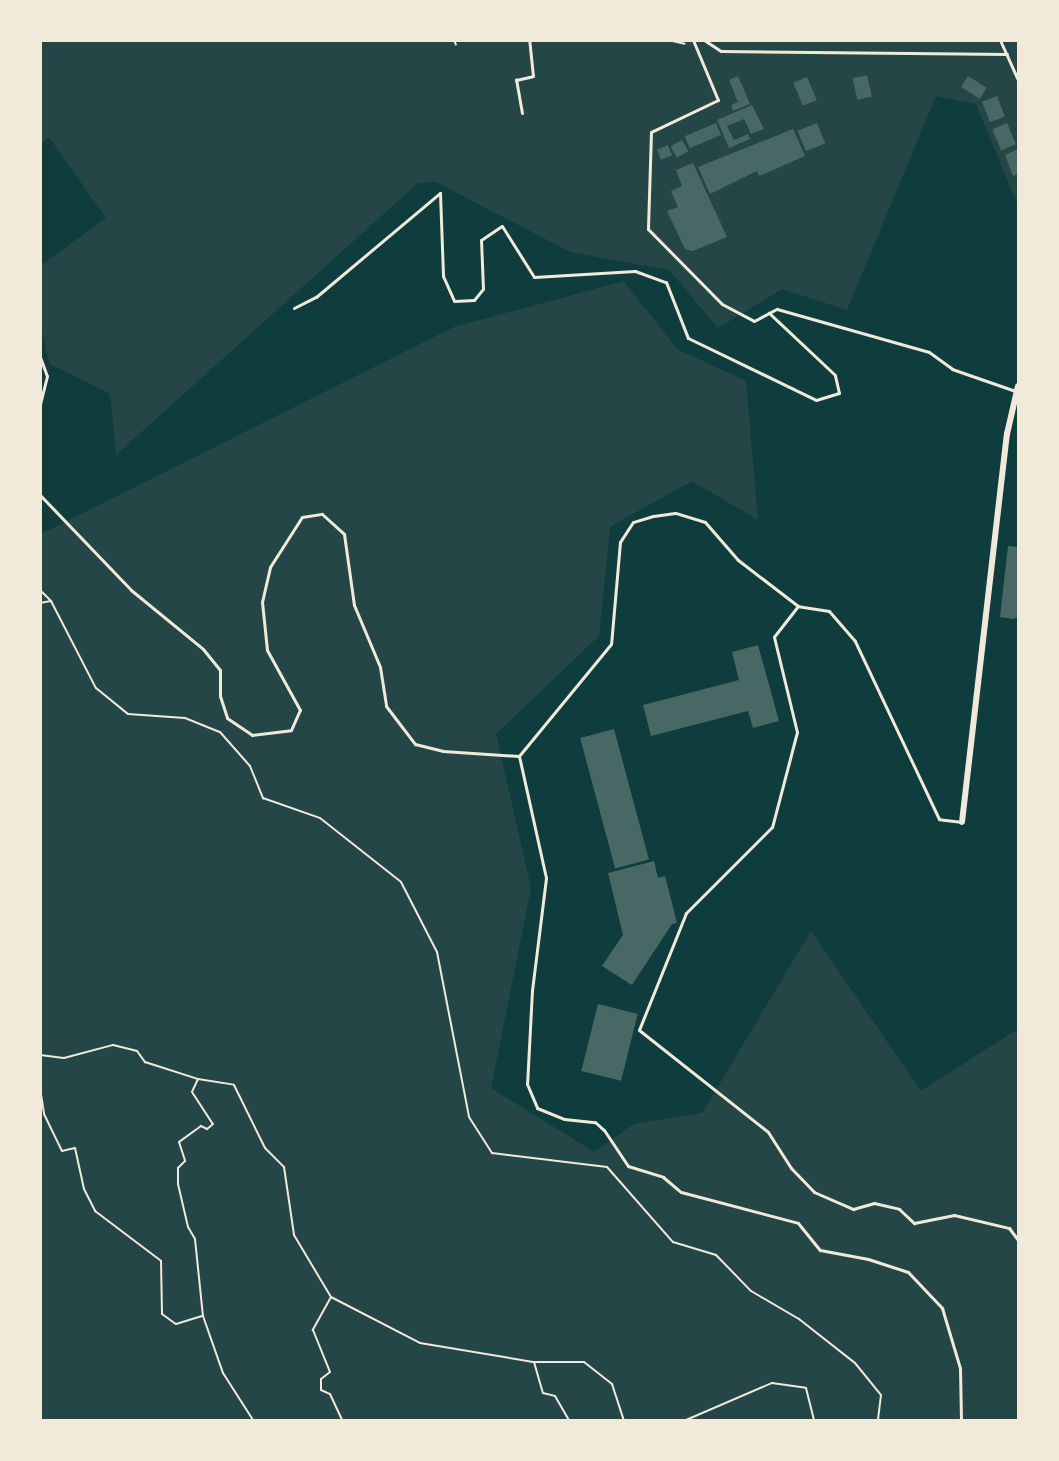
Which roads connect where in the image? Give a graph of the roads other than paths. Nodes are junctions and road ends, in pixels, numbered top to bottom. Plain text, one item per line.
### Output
1 (529, 40) edge
2 (693, 40) edge
3 (704, 40) edge
4 (1000, 40) edge
5 (1007, 54) junction
6 (1018, 80) edge
7 (522, 113) dead end
8 (294, 308) dead end
9 (769, 313) junction
10 (40, 357) edge
11 (1017, 388) edge
12 (40, 404) edge
13 (40, 495) edge
14 (798, 606) junction
15 (519, 756) junction
16 (962, 822) joint
17 (1018, 1240) edge
18 (961, 1420) edge

1 - 7 lane
2 - 9 lane
3 - 5 lane
4 - 5 lane
5 - 6 lane
8 - 9 lane
9 - 11 lane
10 - 12 lane
11 - 16 street
13 - 15 lane
14 - 15 lane
14 - 16 lane
14 - 17 lane
15 - 18 lane

